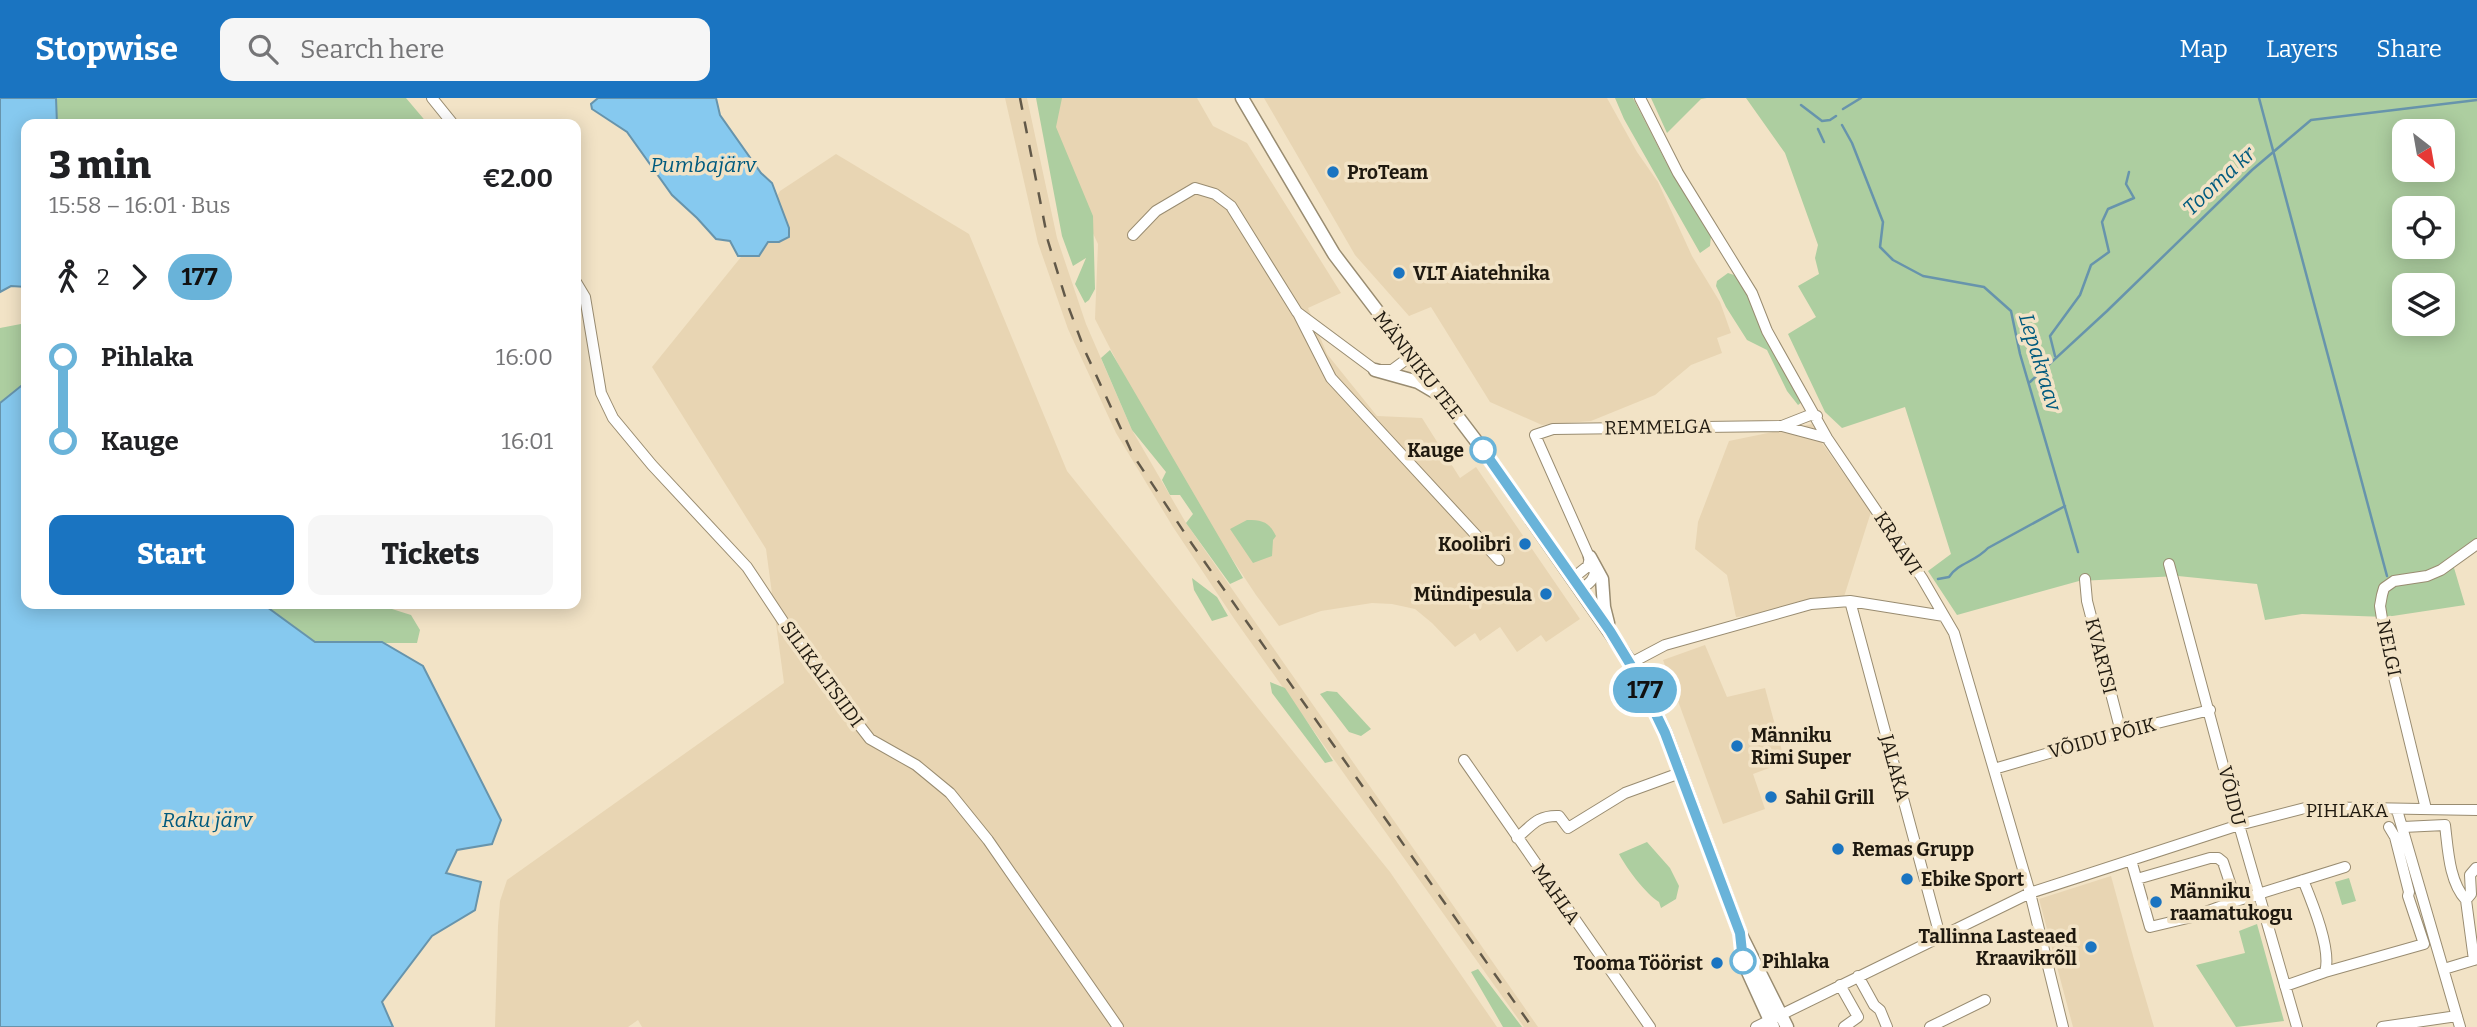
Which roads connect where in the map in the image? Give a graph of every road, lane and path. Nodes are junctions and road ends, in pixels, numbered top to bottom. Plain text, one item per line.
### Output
1 (432, 98) edge
2 (1242, 98) edge
3 (1640, 98) edge
4 (449, 119) edge
5 (1133, 235) dead end
6 (581, 290) edge
7 (1297, 312) junction
8 (1411, 356) junction
9 (1375, 370) junction
10 (1441, 396) junction
11 (1817, 416) junction
12 (1782, 426) junction
13 (1827, 438) junction
14 (2477, 544) edge
15 (1590, 557) junction
16 (1499, 560) dead end
17 (2169, 564) dead end
18 (2085, 579) dead end
19 (1577, 584) junction
20 (1850, 600) junction
21 (1944, 616) junction
22 (1610, 631) junction
23 (1631, 663) junction
24 (2210, 709) junction
25 (2120, 732) junction
26 (1464, 760) dead end
27 (1994, 769) junction
28 (1680, 773) junction
29 (2426, 809) junction
30 (2398, 810) junction
31 (2477, 810) edge
32 (2239, 825) junction
33 (2389, 827) dead end
34 (2403, 827) junction
35 (1517, 838) junction
36 (2131, 860) junction
37 (2345, 867) dead end
38 (2476, 868) edge
39 (2137, 879) junction
40 (2303, 880) junction
41 (2030, 892) junction
42 (2259, 894) junction
43 (2466, 900) junction
44 (2236, 901) junction
45 (1940, 936) junction
46 (2476, 960) edge
47 (2444, 969) junction
48 (2325, 972) junction
49 (1858, 976) junction
50 (1840, 985) junction
51 (2285, 986) junction
52 (1985, 1000) dead end
53 (1774, 1021) edge
54 (2459, 1022) edge
55 (1118, 1027) edge
56 (1650, 1027) edge
57 (1756, 1027) edge
58 (1787, 1027) edge
59 (1844, 1027) edge
60 (1888, 1027) edge
61 (1930, 1027) edge
62 (2063, 1027) edge
63 (2297, 1027) edge
64 (2382, 1027) edge

1 - 4 street
2 - 8 street, MÄNNIKU TEE
3 - 11 street, KRAAVI
5 - 7 street
6 - 55 street, SILIKALTSIIDI
7 - 9 street
7 - 16 street
8 - 9 street
8 - 10 street, MÄNNIKU TEE
9 - 10 street
10 - 19 street, MÄNNIKU TEE
11 - 12 street, REMMELGA
11 - 13 street, KRAAVI
12 - 13 street, REMMELGA
12 - 15 street, REMMELGA
13 - 21 street, KRAAVI
14 - 29 street, NELGI
15 - 19 street
15 - 22 street
17 - 24 street, VÕIDU
18 - 25 street, KVARTSI
19 - 22 street, MÄNNIKU TEE
20 - 21 street
20 - 23 street
20 - 45 street, JALAKA
21 - 27 street, KRAAVI
22 - 23 street, MÄNNIKU TEE
23 - 28 street, MÄNNIKU TEE
24 - 25 street, VÕIDU PÕIK
24 - 32 street, VÕIDU
25 - 27 street, VÕIDU PÕIK
26 - 35 street, MAHLA
27 - 41 street, KRAAVI
28 - 35 street
28 - 53 street, MÄNNIKU TEE
29 - 30 street, PIHLAKA
29 - 31 street, PIHLAKA
30 - 32 street, PIHLAKA
30 - 34 street
32 - 36 street, PIHLAKA
32 - 42 street, VÕIDU
33 - 48 street
34 - 43 street
34 - 47 street
35 - 56 street, MAHLA
36 - 39 street
36 - 41 street, PIHLAKA
37 - 40 street
38 - 43 street
39 - 44 street
39 - 44 street
40 - 42 street
40 - 48 street
41 - 45 street, PIHLAKA
41 - 62 street, KRAAVI
42 - 44 street
42 - 51 street, VÕIDU
43 - 46 street
45 - 49 street, PIHLAKA
46 - 47 street
47 - 54 street
48 - 51 street
49 - 50 street, PIHLAKA
49 - 60 street
50 - 53 street, PIHLAKA
50 - 59 street
51 - 63 street, VÕIDU
52 - 61 street
53 - 57 street, PIHLAKA
53 - 58 street, MÄNNIKU TEE
54 - 64 street

